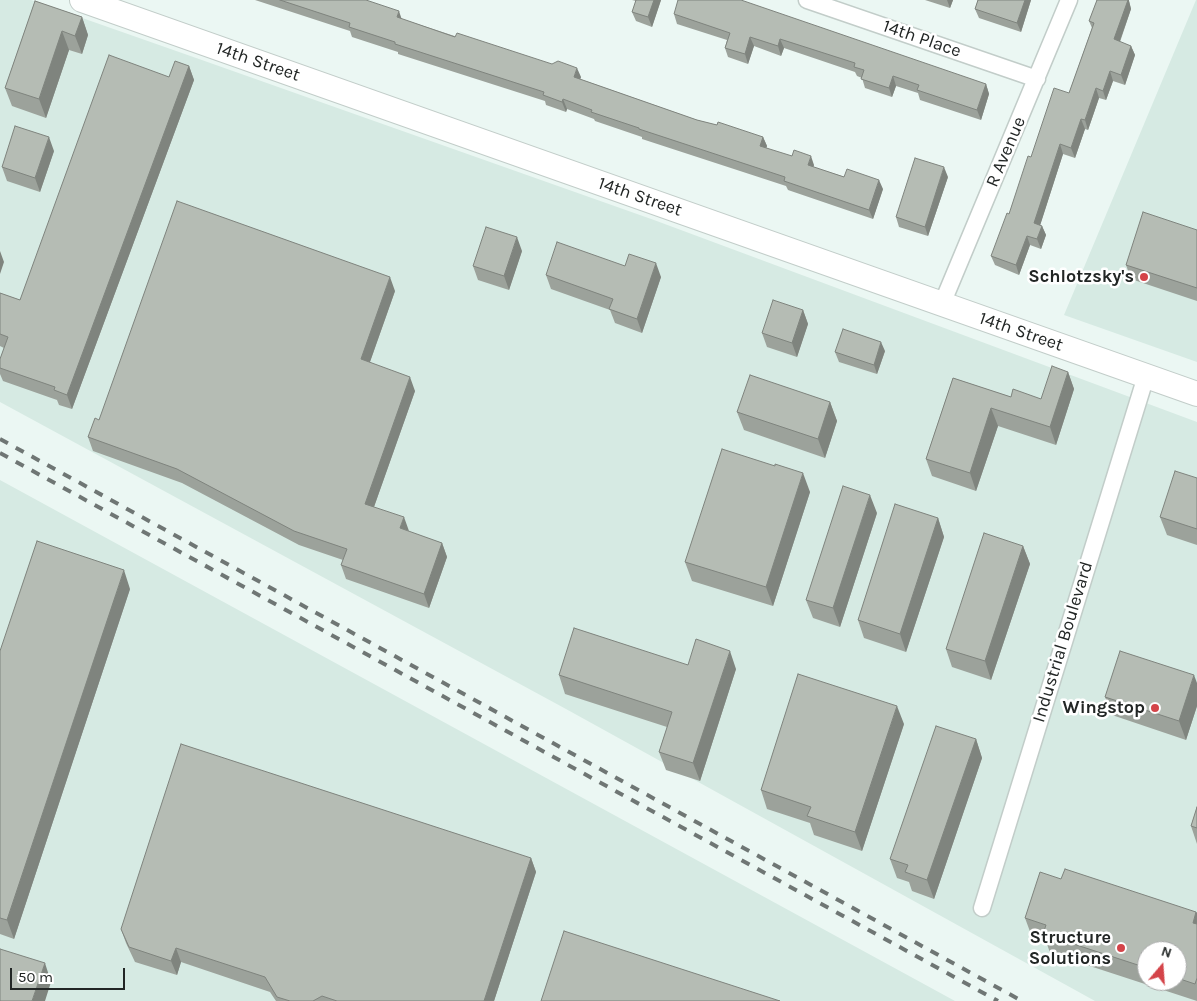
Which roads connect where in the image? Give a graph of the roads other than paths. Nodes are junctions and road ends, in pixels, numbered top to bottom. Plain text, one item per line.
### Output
1 (82, 0) edge
2 (807, 0) edge
3 (1069, 0) edge
4 (1037, 79) junction
5 (942, 304) junction
6 (1146, 376) junction
7 (1197, 394) edge
8 (982, 908) dead end

1 - 5 main road, 14th Street
2 - 4 street, 14th Place
3 - 4 street, R Avenue
4 - 5 street, R Avenue
5 - 6 main road, 14th Street
6 - 7 main road, 14th Street
6 - 8 street, Industrial Boulevard

